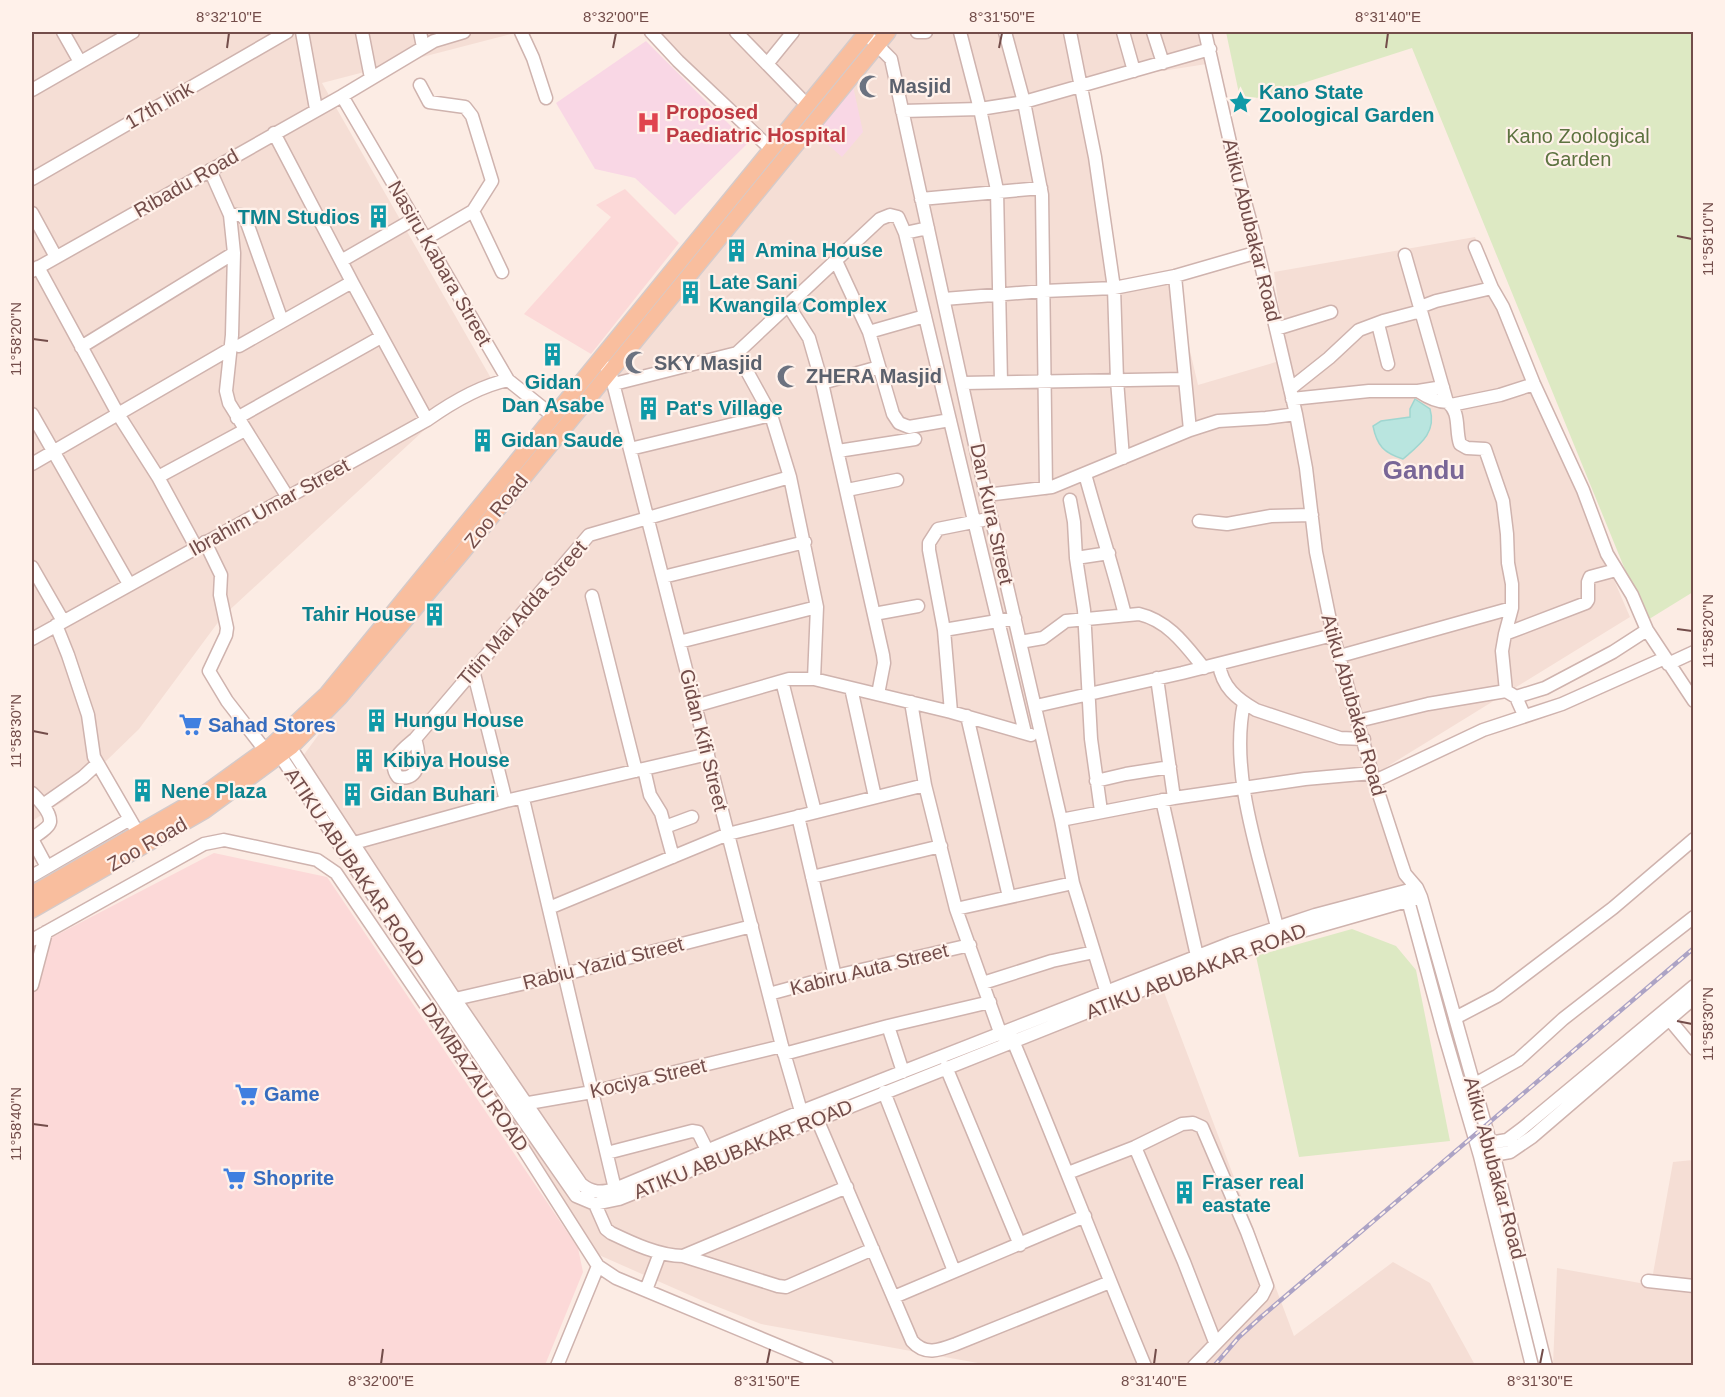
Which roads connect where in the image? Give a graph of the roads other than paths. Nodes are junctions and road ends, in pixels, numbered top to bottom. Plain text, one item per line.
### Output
1 (63, 32) edge
2 (133, 32) edge
3 (287, 32) edge
4 (302, 32) edge
5 (362, 32) edge
6 (420, 32) edge
7 (464, 32) edge
8 (521, 32) edge
9 (651, 32) edge
10 (736, 32) edge
11 (794, 32) edge
12 (864, 32) edge
13 (888, 32) edge
14 (917, 32) edge
15 (926, 32) edge
16 (960, 32) edge
17 (1005, 32) edge
18 (1070, 32) edge
19 (1123, 32) edge
20 (1153, 32) edge
21 (1205, 32) edge
22 (877, 44) junction
23 (423, 47) junction
24 (1210, 50) junction
25 (80, 62) junction
26 (1163, 63) junction
27 (767, 64) junction
28 (1134, 71) junction
29 (371, 78) junction
30 (420, 85) dead end
31 (1082, 86) junction
32 (32, 90) edge
33 (342, 96) junction
34 (546, 98) dead end
35 (1024, 102) junction
36 (807, 105) junction
37 (316, 109) junction
38 (980, 109) junction
39 (902, 111) junction
40 (274, 134) junction
41 (771, 149) junction
42 (210, 170) junction
43 (32, 179) edge
44 (1041, 188) junction
45 (997, 190) junction
46 (921, 199) junction
47 (473, 211) junction
48 (230, 215) junction
49 (414, 219) junction
50 (33, 220) edge
51 (928, 228) junction
52 (904, 233) junction
53 (426, 239) junction
54 (1475, 248) dead end
55 (1258, 252) junction
56 (234, 253) junction
57 (1405, 255) dead end
58 (56, 257) junction
59 (341, 261) junction
60 (836, 261) junction
61 (35, 269) edge
62 (502, 272) dead end
63 (1175, 276) junction
64 (352, 282) junction
65 (1114, 288) junction
66 (1492, 288) junction
67 (1044, 291) junction
68 (999, 294) junction
69 (944, 299) junction
70 (788, 305) junction
71 (1420, 309) junction
72 (1331, 312) dead end
73 (925, 316) junction
74 (282, 321) junction
75 (1377, 324) junction
76 (1276, 329) junction
77 (869, 332) junction
78 (381, 337) junction
79 (81, 347) junction
80 (235, 347) junction
81 (737, 353) junction
82 (1389, 364) dead end
83 (879, 367) junction
84 (608, 372) junction
85 (1185, 379) junction
86 (508, 380) junction
87 (1117, 380) junction
88 (1045, 381) junction
89 (1001, 382) junction
90 (822, 383) junction
91 (963, 383) junction
92 (1534, 384) junction
93 (1443, 387) junction
94 (1418, 391) junction
95 (1291, 394) junction
96 (1449, 403) junction
97 (32, 414) edge
98 (118, 414) junction
99 (1296, 414) junction
100 (771, 415) junction
101 (553, 416) junction
102 (237, 418) junction
103 (427, 420) junction
104 (950, 420) junction
105 (245, 430) junction
106 (1190, 430) junction
107 (915, 439) dead end
108 (630, 449) junction
109 (838, 451) junction
110 (52, 452) junction
111 (1123, 458) junction
112 (32, 464) edge
113 (1085, 474) junction
114 (158, 477) junction
115 (790, 477) junction
116 (897, 480) dead end
117 (1046, 488) junction
118 (847, 490) junction
119 (986, 495) junction
120 (287, 496) junction
121 (1070, 500) dead end
122 (1312, 515) junction
123 (648, 517) junction
124 (992, 518) junction
125 (974, 521) junction
126 (1199, 521) dead end
127 (805, 542) junction
128 (201, 544) junction
129 (1109, 553) junction
130 (1076, 558) junction
131 (32, 567) edge
132 (1616, 570) junction
133 (663, 577) junction
134 (129, 584) junction
135 (592, 596) dead end
136 (918, 606) dead end
137 (817, 607) junction
138 (1512, 608) junction
139 (874, 614) junction
140 (1125, 615) junction
141 (1015, 618) junction
142 (1084, 620) junction
143 (997, 621) junction
144 (60, 623) junction
145 (944, 630) junction
146 (1647, 630) junction
147 (1505, 634) junction
148 (1333, 635) junction
149 (32, 639) edge
150 (679, 642) junction
151 (1020, 642) junction
152 (1694, 652) edge
153 (1340, 656) junction
154 (1666, 661) junction
155 (1219, 664) junction
156 (1204, 668) junction
157 (473, 670) junction
158 (1157, 678) junction
159 (814, 679) junction
160 (782, 681) junction
161 (851, 688) junction
162 (878, 694) junction
163 (1088, 694) junction
164 (1511, 694) junction
165 (1694, 701) edge
166 (911, 702) junction
167 (1244, 704) junction
168 (695, 706) junction
169 (1036, 706) junction
170 (951, 712) junction
171 (967, 716) junction
172 (1524, 716) junction
173 (1358, 721) junction
174 (1025, 733) junction
175 (1043, 738) junction
176 (415, 739) dead end
177 (1364, 739) junction
178 (278, 747) junction
179 (708, 754) junction
180 (97, 764) junction
181 (1170, 767) junction
182 (640, 770) junction
183 (1374, 777) junction
184 (1096, 782) junction
185 (925, 785) junction
186 (1242, 789) junction
187 (32, 793) edge
188 (875, 797) junction
189 (523, 799) junction
190 (1168, 799) junction
191 (506, 801) junction
192 (43, 805) junction
193 (1101, 811) junction
194 (815, 812) junction
195 (798, 816) junction
196 (692, 817) dead end
197 (130, 819) junction
198 (1061, 820) junction
199 (665, 827) junction
200 (138, 833) junction
201 (728, 834) junction
202 (32, 839) edge
203 (1694, 839) edge
204 (354, 843) junction
205 (941, 846) junction
206 (674, 856) junction
207 (48, 867) junction
208 (32, 876) edge
209 (812, 877) junction
210 (1073, 883) junction
211 (32, 894) edge
212 (1413, 894) junction
213 (1009, 897) junction
214 (549, 908) junction
215 (956, 909) junction
216 (32, 910) edge
217 (386, 914) junction
218 (1694, 917) edge
219 (370, 923) junction
220 (752, 926) junction
221 (1277, 927) junction
222 (46, 932) junction
223 (32, 940) edge
224 (969, 945) junction
225 (1094, 952) junction
226 (1197, 956) junction
227 (565, 974) junction
228 (835, 976) junction
229 (983, 983) junction
230 (32, 985) edge
231 (1694, 986) edge
232 (769, 994) junction
233 (1108, 997) junction
234 (1694, 998) edge
235 (455, 999) junction
236 (990, 1002) junction
237 (1455, 1018) junction
238 (1669, 1019) junction
239 (888, 1026) junction
240 (1008, 1036) junction
241 (1694, 1049) edge
242 (783, 1050) junction
243 (946, 1067) junction
244 (903, 1072) junction
245 (1474, 1086) junction
246 (1461, 1091) junction
247 (592, 1092) junction
248 (884, 1092) junction
249 (491, 1100) junction
250 (512, 1104) junction
251 (528, 1104) junction
252 (800, 1112) junction
253 (818, 1119) junction
254 (805, 1124) junction
255 (1135, 1147) junction
256 (707, 1150) junction
257 (1485, 1150) junction
258 (607, 1153) junction
259 (1068, 1173) junction
260 (847, 1187) junction
261 (615, 1189) junction
262 (595, 1204) junction
263 (1085, 1216) junction
264 (1020, 1245) junction
265 (873, 1249) junction
266 (660, 1253) junction
267 (682, 1256) junction
268 (598, 1266) junction
269 (954, 1271) junction
270 (1648, 1281) dead end
271 (1110, 1282) junction
272 (1694, 1286) edge
273 (646, 1290) junction
274 (894, 1297) junction
275 (1215, 1342) junction
276 (557, 1365) edge
277 (827, 1365) edge
278 (1145, 1365) edge
279 (1194, 1365) edge
280 (1532, 1365) edge
281 (1546, 1365) edge

1 - 25 street
2 - 25 street
3 - 43 street, 17th link
4 - 37 street
5 - 29 street
6 - 23 street
7 - 23 street, Ribadu Road
8 - 34 street
9 - 41 street
10 - 27 street
11 - 27 street
12 - 22 street, Dan Kura Street
12 - 36 main road, Zoo Road
13 - 22 main road, Zoo Road
14 - 15 street
16 - 38 street
17 - 35 street
18 - 31 street
19 - 28 street
20 - 26 street
21 - 24 street, Atiku Abubakar Road
22 - 39 street, Dan Kura Street
22 - 84 main road, Zoo Road
23 - 29 street, Ribadu Road
24 - 26 street
24 - 55 street, Atiku Abubakar Road
25 - 32 street
26 - 28 street
27 - 36 street
28 - 31 street
29 - 33 street, Ribadu Road
30 - 47 street
31 - 35 street
31 - 65 street
33 - 37 street, Ribadu Road
33 - 49 street, Nasiru Kabara Street
35 - 38 street
35 - 44 street
36 - 41 main road, Zoo Road
37 - 40 street, Ribadu Road
38 - 39 street
38 - 45 street
39 - 46 street, Dan Kura Street
40 - 42 street, Ribadu Road
40 - 59 street
41 - 84 main road, Zoo Road
42 - 48 street
42 - 58 street, Ribadu Road
44 - 45 street
44 - 67 street
45 - 46 street
45 - 68 street
46 - 51 street, Dan Kura Street
47 - 53 street
47 - 62 street
48 - 56 street
48 - 74 street
49 - 53 street, Nasiru Kabara Street
49 - 59 street
50 - 58 street
51 - 52 street
51 - 69 street, Dan Kura Street
52 - 60 street
52 - 73 street
53 - 86 street, Nasiru Kabara Street
54 - 66 street
55 - 63 street
55 - 76 street, Atiku Abubakar Road
56 - 79 street
56 - 80 street
57 - 71 street
58 - 61 street, Ribadu Road
59 - 64 street
60 - 70 street
60 - 77 street
61 - 79 street
63 - 65 street
63 - 85 street
64 - 74 street
64 - 78 street
65 - 67 street
65 - 87 street
66 - 71 street
66 - 92 street
67 - 68 street
67 - 88 street
68 - 69 street
68 - 89 street
69 - 91 street, Dan Kura Street
70 - 81 street
70 - 90 street
71 - 75 street
71 - 93 street
72 - 76 street
73 - 77 street
73 - 104 street
74 - 80 street
75 - 82 street
75 - 95 street
76 - 95 street, Atiku Abubakar Road
77 - 83 street
78 - 102 street
78 - 103 street
79 - 98 street
80 - 98 street
80 - 102 street
81 - 84 street
81 - 100 street
83 - 90 street
83 - 104 street
84 - 101 main road, Zoo Road
84 - 108 street, Gidan Kifi Street
84 - 178 main road, Zoo Road
85 - 87 street
85 - 106 street
86 - 101 street, Nasiru Kabara Street
86 - 103 street, Ibrahim Umar Street
87 - 88 street
87 - 111 street
88 - 89 street
88 - 117 street
89 - 91 street
90 - 109 street
91 - 119 street, Dan Kura Street
92 - 96 street
92 - 132 street
93 - 94 street
93 - 96 street
94 - 95 street
94 - 96 street
95 - 99 street, Atiku Abubakar Road
96 - 138 street
97 - 110 street
98 - 110 street
98 - 114 street
99 - 106 street
99 - 122 street, Atiku Abubakar Road
100 - 108 street
100 - 115 street
101 - 178 main road, Zoo Road
102 - 105 street
103 - 120 street, Ibrahim Umar Street
104 - 125 street
105 - 114 street
105 - 120 street
106 - 111 street
107 - 109 street
108 - 123 street, Gidan Kifi Street
109 - 118 street
110 - 112 street
110 - 134 street
111 - 113 street
113 - 117 street
113 - 129 street
114 - 128 street
115 - 123 street, Titin Mai Adda Street
115 - 127 street
116 - 118 street
117 - 119 street
118 - 139 street
119 - 124 street, Dan Kura Street
120 - 128 street, Ibrahim Umar Street
121 - 130 street
122 - 126 street
122 - 148 street, Atiku Abubakar Road
123 - 133 street, Gidan Kifi Street
123 - 157 street, Titin Mai Adda Street
124 - 125 street
124 - 141 street, Dan Kura Street
125 - 143 street
125 - 145 street
127 - 133 street
127 - 137 street
128 - 134 street, Ibrahim Umar Street
128 - 178 street
129 - 130 street
129 - 140 street
130 - 142 street
131 - 144 street
132 - 146 street
132 - 147 street
133 - 150 street, Gidan Kifi Street
134 - 144 street, Ibrahim Umar Street
135 - 182 street
136 - 139 street
137 - 150 street
137 - 159 street
138 - 147 street
138 - 153 street
139 - 162 street
140 - 142 street
140 - 156 street
141 - 143 street
141 - 151 street, Dan Kura Street
142 - 151 street
142 - 163 street
143 - 145 street
143 - 174 street
144 - 149 street, Ibrahim Umar Street
144 - 180 street
145 - 170 street
146 - 154 street
146 - 164 street
147 - 164 street
148 - 153 street, Atiku Abubakar Road
148 - 155 street
150 - 168 street, Gidan Kifi Street
151 - 169 street, Dan Kura Street
152 - 154 street
153 - 173 street, Atiku Abubakar Road
154 - 165 street
154 - 172 street
155 - 156 street
155 - 167 street
156 - 158 street
157 - 176 street, Titin Mai Adda Street
157 - 191 street
158 - 163 street
158 - 181 street
159 - 160 street
159 - 161 street
160 - 168 street
160 - 194 street
161 - 162 street
161 - 188 street
162 - 166 street
163 - 169 street
163 - 184 street
164 - 172 street
164 - 173 street
166 - 170 street
166 - 185 street
167 - 177 street
167 - 186 street
168 - 179 street, Gidan Kifi Street
169 - 175 street, Dan Kura Street
170 - 171 street
171 - 174 street
171 - 213 street
172 - 183 street
173 - 177 street, Atiku Abubakar Road
174 - 175 street
175 - 198 street, Dan Kura Street
177 - 183 street, Atiku Abubakar Road
178 - 200 main road, Zoo Road
178 - 204 street
178 - 216 main road, Zoo Road
178 - 217 street, ATIKU ABUBAKAR ROAD
179 - 182 street
179 - 201 street, Gidan Kifi Street
180 - 192 street
180 - 197 street
181 - 184 street
181 - 190 street
182 - 189 street
182 - 199 street
183 - 186 street
183 - 212 street, Atiku Abubakar Road
184 - 193 street
185 - 188 street
185 - 205 street
186 - 190 street
186 - 221 street
187 - 192 street
188 - 194 street
189 - 191 street
189 - 214 street
190 - 193 street
190 - 226 street
191 - 204 street
192 - 202 street
193 - 198 street
194 - 195 street
195 - 201 street
195 - 209 street
196 - 199 street
197 - 200 street
197 - 207 street
198 - 210 street, Dan Kura Street
199 - 206 street
200 - 211 main road, Zoo Road
201 - 206 street
201 - 220 street, Gidan Kifi Street
202 - 207 street
203 - 237 street
204 - 235 street
205 - 209 street
205 - 215 street
206 - 214 street
207 - 208 street
209 - 228 street
210 - 213 street
210 - 225 street, Dan Kura Street
212 - 221 street
212 - 233 street, ATIKU ABUBAKAR ROAD
212 - 237 street, Atiku Abubakar Road
212 - 246 street
213 - 215 street
214 - 227 street
215 - 224 street
217 - 219 street
217 - 250 street, ATIKU ABUBAKAR ROAD
218 - 245 street
219 - 222 street, DAMBAZAU ROAD
219 - 249 street, DAMBAZAU ROAD
220 - 227 street, Rabiu Yazid Street
220 - 232 street, Gidan Kifi Street
221 - 226 street
222 - 223 street, DAMBAZAU ROAD
222 - 230 street
224 - 228 street, Kabiru Auta Street
224 - 229 street
225 - 229 street
225 - 233 street, Dan Kura Street
226 - 233 street
227 - 235 street, Rabiu Yazid Street
227 - 247 street
228 - 232 street, Kabiru Auta Street
229 - 236 street
231 - 257 street
232 - 242 street, Gidan Kifi Street
233 - 240 street, ATIKU ABUBAKAR ROAD
234 - 238 street
235 - 251 street
236 - 239 street, Kociya Street
236 - 240 street
237 - 245 street, Atiku Abubakar Road
238 - 241 street
238 - 257 street
239 - 242 street, Kociya Street
239 - 244 street
240 - 243 street, ATIKU ABUBAKAR ROAD
240 - 244 street
240 - 259 street
242 - 247 street, Kociya Street
242 - 252 street, Gidan Kifi Street
243 - 248 street, ATIKU ABUBAKAR ROAD
243 - 264 street
244 - 252 street
245 - 246 street
245 - 257 street, Atiku Abubakar Road
246 - 257 street
247 - 251 street, Kociya Street
247 - 258 street
248 - 253 street, ATIKU ABUBAKAR ROAD
248 - 269 street
249 - 250 street, Kociya Street
249 - 268 street, DAMBAZAU ROAD
250 - 251 street, Kociya Street
250 - 262 street, ATIKU ABUBAKAR ROAD
251 - 261 street
252 - 254 street, Gidan Kifi Street
252 - 256 street
253 - 254 street, ATIKU ABUBAKAR ROAD
253 - 260 street
254 - 262 street, ATIKU ABUBAKAR ROAD
255 - 259 street
255 - 275 street
255 - 275 street
256 - 258 street
256 - 261 street
257 - 280 street
257 - 281 street, Atiku Abubakar Road
258 - 261 street
259 - 263 street
260 - 265 street
260 - 267 street
262 - 266 street
263 - 264 street
263 - 271 street
264 - 269 street
265 - 267 street
265 - 274 street
266 - 267 street
266 - 273 street
268 - 273 street, DAMBAZAU ROAD
268 - 276 street
269 - 274 street
270 - 272 street
271 - 274 street
271 - 278 street
273 - 277 street, DAMBAZAU ROAD
275 - 279 street

